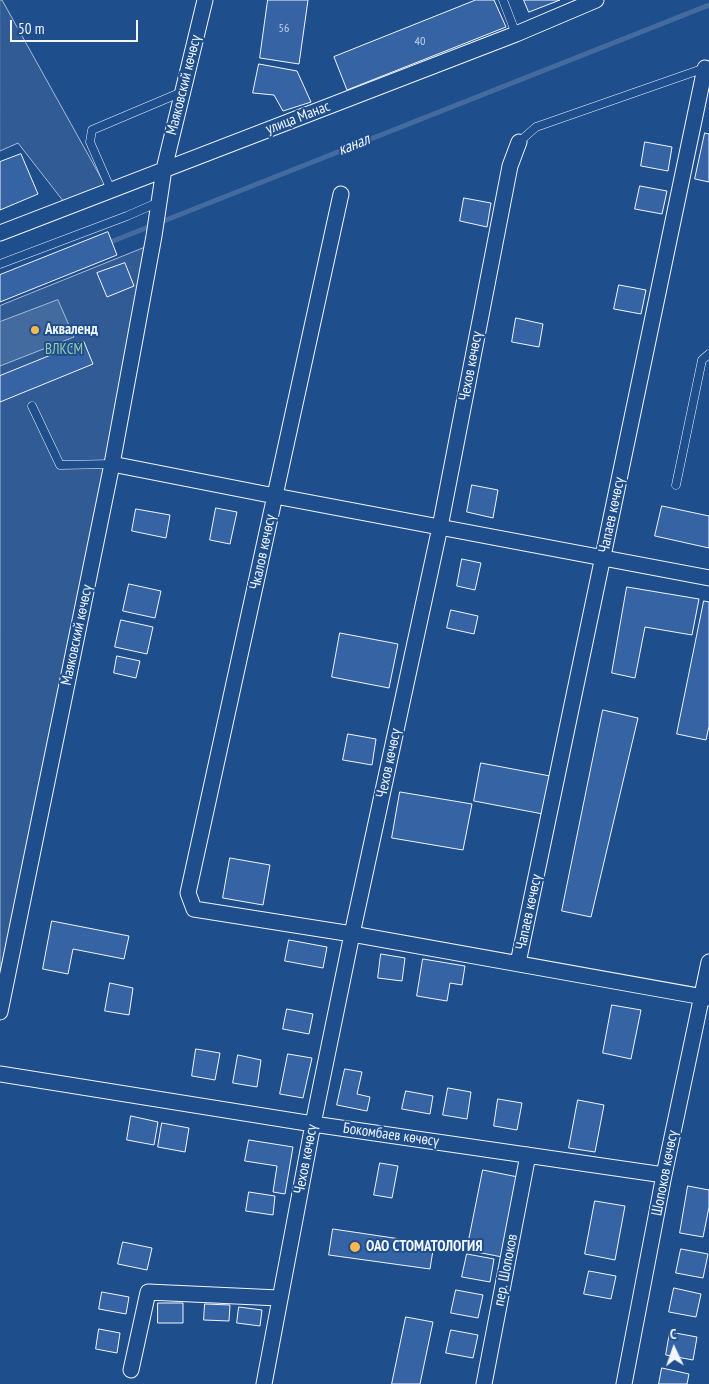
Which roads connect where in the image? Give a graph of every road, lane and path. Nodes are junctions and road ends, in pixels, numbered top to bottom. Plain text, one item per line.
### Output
1 (205, 0) edge
2 (503, 0) edge
3 (596, 0) edge
4 (516, 34) junction
5 (707, 67) edge
6 (183, 92) junction
7 (519, 142) joint
8 (164, 169) junction
9 (112, 190) junction
10 (342, 194) dead end
11 (159, 204) junction
12 (0, 233) edge
13 (0, 264) edge
14 (709, 354) edge
15 (32, 406) dead end
16 (112, 464) junction
17 (676, 484) dead end
18 (275, 496) junction
19 (440, 528) junction
20 (603, 557) junction
21 (709, 578) edge
22 (194, 909) joint
23 (352, 934) junction
24 (709, 962) edge
25 (518, 963) junction
26 (705, 998) edge
27 (0, 1012) edge
28 (0, 1074) edge
29 (313, 1124) junction
30 (528, 1155) junction
31 (664, 1175) junction
32 (279, 1298) junction
33 (131, 1370) dead end
34 (264, 1384) edge
35 (484, 1384) edge
36 (624, 1384) edge

1 - 6 street, Маяковский көчөсү
2 - 4 lane
3 - 4 street, улица Манас
4 - 8 street, улица Манас
5 - 7 lane
5 - 20 street, Чапаев көчөсү
6 - 8 street, Маяковский көчөсү
6 - 9 lane
7 - 19 street, Чехов көчөсү
8 - 9 street, улица Манас
8 - 11 street, Маяковский көчөсү
9 - 12 street, улица Манас
10 - 18 street, Чкалов көчөсү
11 - 13 lane
11 - 16 street, Маяковский көчөсү
14 - 17 lane
15 - 16 lane
16 - 18 street
16 - 27 street, Маяковский көчөсү
18 - 19 street
18 - 22 street, Чкалов көчөсү
19 - 20 street
19 - 23 street, Чехов көчөсү
20 - 21 street
20 - 25 street, Чапаев көчөсү
22 - 23 street, Чапаев көчөсү
23 - 25 street, Чапаев көчөсү
23 - 29 street, Чехов көчөсү
24 - 26 street, Шопоков көчөсү
25 - 26 street, Чапаев көчөсү
26 - 31 street, Шопоков көчөсү
28 - 29 street, Бокомбаев көчөсү
29 - 30 street, Бокомбаев көчөсү
29 - 32 street, Чехов көчөсү
30 - 31 street, Бокомбаев көчөсү
30 - 35 street, пер. Шопоков
31 - 36 street, Шопоков көчөсү
32 - 33 street
32 - 34 street, Чехов көчөсү

